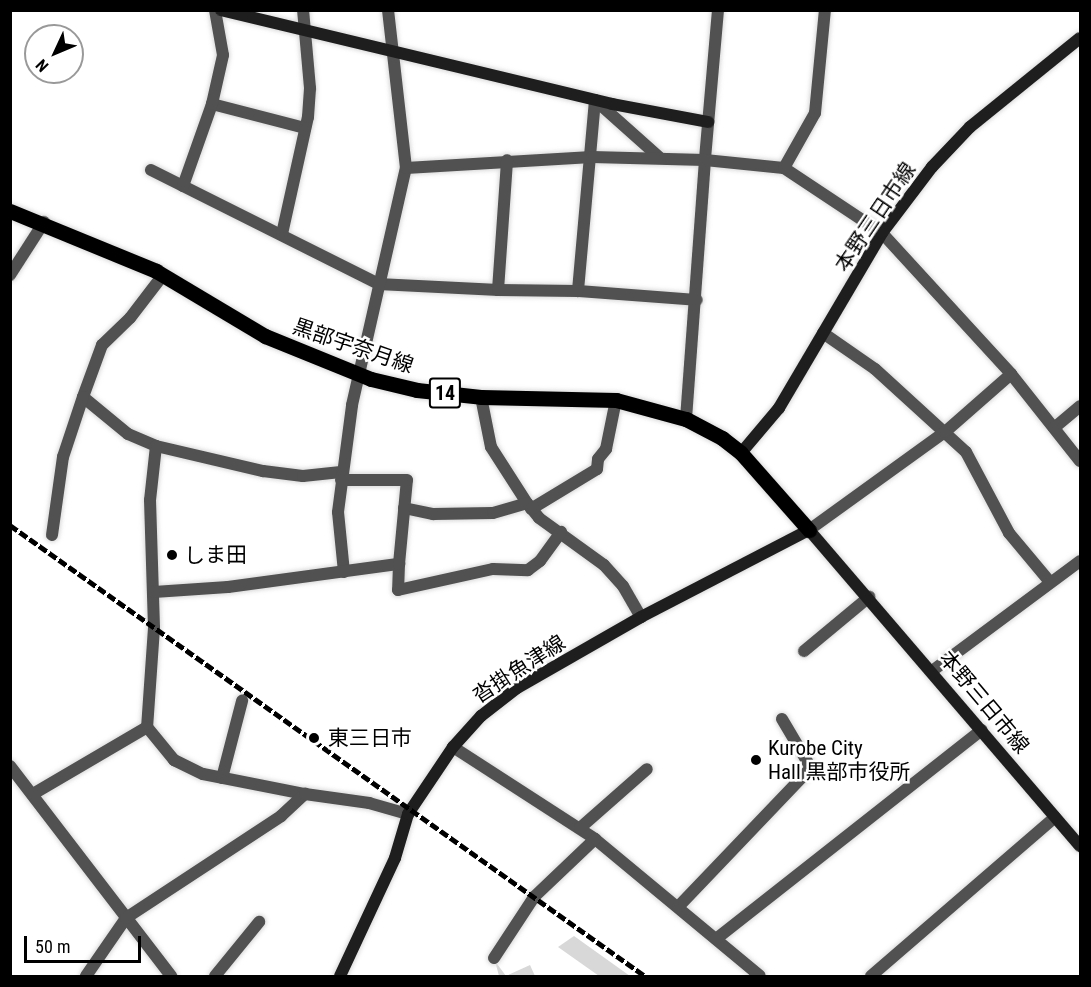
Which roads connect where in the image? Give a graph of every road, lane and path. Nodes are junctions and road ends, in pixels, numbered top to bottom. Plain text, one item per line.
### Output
1 (215, 10) edge
2 (221, 10) edge
3 (303, 10) edge
4 (388, 10) edge
5 (718, 10) edge
6 (825, 10) edge
7 (306, 31) junction
8 (1080, 38) edge
9 (392, 51) junction
10 (595, 100) junction
11 (212, 104) junction
12 (708, 122) junction
13 (305, 128) junction
14 (592, 157) junction
15 (658, 157) junction
16 (507, 160) junction
17 (705, 160) junction
18 (406, 168) junction
19 (784, 168) junction
20 (151, 170) dead end
21 (183, 186) junction
22 (10, 211) edge
23 (44, 222) junction
24 (882, 233) junction
25 (282, 234) junction
26 (10, 275) edge
27 (163, 275) junction
28 (379, 284) junction
29 (498, 290) junction
30 (578, 291) junction
31 (696, 300) junction
32 (824, 333) junction
33 (1011, 374) junction
34 (358, 375) junction
35 (83, 397) junction
36 (481, 397) junction
37 (616, 400) junction
38 (1080, 406) edge
39 (686, 419) junction
40 (1054, 428) junction
41 (945, 432) junction
42 (156, 446) junction
43 (741, 453) junction
44 (1080, 461) edge
45 (341, 476) junction
46 (529, 506) junction
47 (404, 508) junction
48 (809, 530) junction
49 (561, 532) junction
50 (52, 535) dead end
51 (1080, 561) edge
52 (399, 564) junction
53 (344, 572) junction
54 (1050, 582) junction
55 (154, 591) junction
56 (869, 597) junction
57 (641, 617) junction
58 (804, 651) dead end
59 (932, 671) junction
60 (242, 701) dead end
61 (782, 718) dead end
62 (147, 727) junction
63 (982, 730) junction
64 (453, 747) junction
65 (10, 766) edge
66 (648, 769) dead end
67 (222, 778) junction
68 (33, 794) junction
69 (305, 794) junction
70 (408, 814) junction
71 (1054, 817) junction
72 (580, 828) junction
73 (595, 839) junction
74 (1080, 846) edge
75 (678, 907) junction
76 (126, 918) junction
77 (259, 922) dead end
78 (716, 939) junction
79 (494, 958) dead end
80 (86, 976) edge
81 (171, 976) edge
82 (215, 976) edge
83 (340, 976) edge
84 (760, 976) edge
85 (871, 976) edge

1 - 11 street
2 - 7 main road
3 - 7 street
4 - 9 street
5 - 12 street
6 - 19 street
7 - 9 main road
7 - 13 street
8 - 24 main road, 本野三日市線
9 - 10 main road
9 - 18 street
10 - 12 main road
10 - 14 street
10 - 15 street
11 - 13 street
11 - 21 street
12 - 17 street
13 - 25 street
14 - 15 street
14 - 16 street
14 - 30 street
15 - 17 street
16 - 18 street
16 - 29 street
17 - 19 street
17 - 31 street
18 - 28 street
19 - 24 street
20 - 21 street
21 - 25 street
22 - 23 main road, 黒部宇奈月線 / 14
23 - 26 street
23 - 27 main road, 黒部宇奈月線 / 14
24 - 32 main road, 本野三日市線
24 - 33 street
25 - 28 street
27 - 34 main road, 黒部宇奈月線 / 14
27 - 35 street
28 - 29 street
28 - 34 street
29 - 30 street
30 - 31 street
31 - 39 street
32 - 41 street
32 - 43 main road, 本野三日市線
33 - 40 street
33 - 41 street
34 - 36 main road, 黒部宇奈月線 / 14
34 - 45 street
35 - 42 street
35 - 50 street
36 - 37 main road, 黒部宇奈月線 / 14
36 - 46 street
37 - 39 main road, 黒部宇奈月線 / 14
37 - 46 street
38 - 40 street
39 - 43 main road, 黒部宇奈月線 / 14
40 - 44 street
41 - 48 street
41 - 54 street
42 - 45 street
42 - 55 street
43 - 48 main road, 黒部宇奈月線 / 14
45 - 47 street
45 - 53 street
46 - 47 street
46 - 49 street
47 - 52 street
48 - 56 main road, 本野三日市線
48 - 57 main road, 沓掛魚津線
49 - 52 street
49 - 57 street
51 - 54 street
52 - 53 street
53 - 55 street
54 - 59 street
55 - 62 street
56 - 58 street
56 - 59 main road, 本野三日市線
57 - 64 main road, 沓掛魚津線
59 - 63 main road, 本野三日市線
60 - 67 street
61 - 75 street
62 - 67 street
62 - 68 street
63 - 71 main road, 本野三日市線
63 - 78 street
64 - 70 main road, 沓掛魚津線
64 - 72 street
65 - 68 street
66 - 72 street
67 - 69 street
68 - 76 street
69 - 70 street
69 - 76 street
70 - 83 main road, 沓掛魚津線
71 - 74 main road, 本野三日市線
71 - 85 street
72 - 73 street
73 - 75 street
73 - 79 street
75 - 78 street
76 - 80 street
76 - 81 street
77 - 82 street
78 - 84 street

